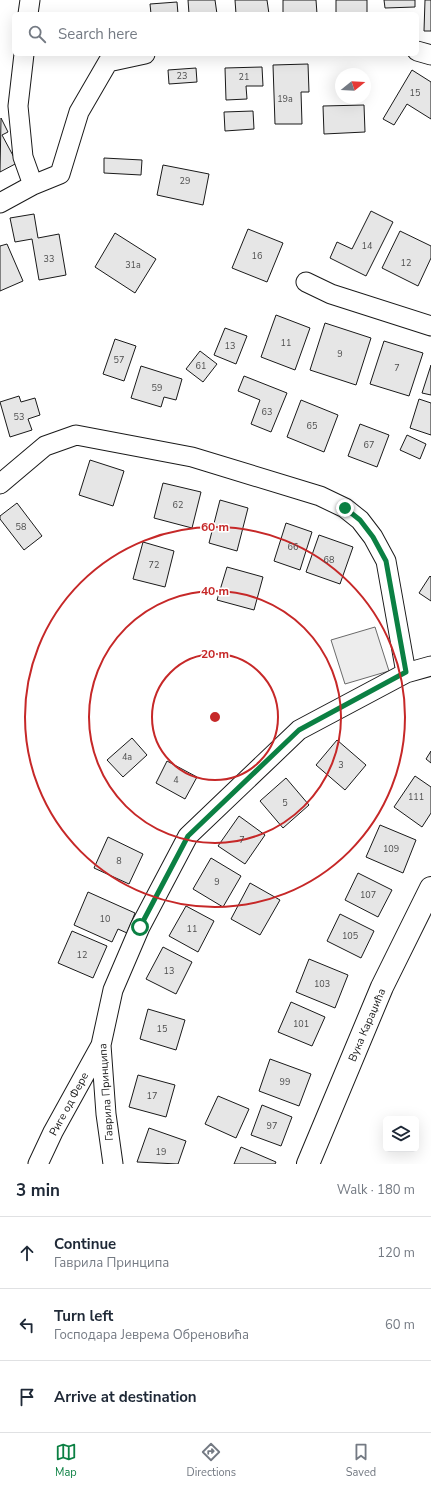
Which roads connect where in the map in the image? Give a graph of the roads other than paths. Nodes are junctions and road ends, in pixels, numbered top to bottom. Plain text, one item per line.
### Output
1 (30, 0) edge
2 (28, 12) edge
3 (419, 52) edge
4 (431, 55) edge
5 (24, 56) edge
6 (136, 56) edge
7 (33, 185) junction
8 (0, 203) edge
9 (306, 282) dead end
10 (431, 326) edge
11 (0, 484) edge
12 (431, 666) edge
13 (406, 672) junction
14 (431, 888) edge
15 (101, 1045) junction
16 (38, 1164) edge
17 (113, 1164) edge
18 (308, 1164) edge

1 - 2 street
3 - 4 street
5 - 7 street
6 - 7 street
7 - 8 street
9 - 10 street
11 - 13 street
12 - 13 street, Гаврила Принципа
13 - 15 street, Гаврила Принципа
14 - 18 street, Вука Караџића
15 - 16 street, Риге од Фере
15 - 17 street, Гаврила Принципа

